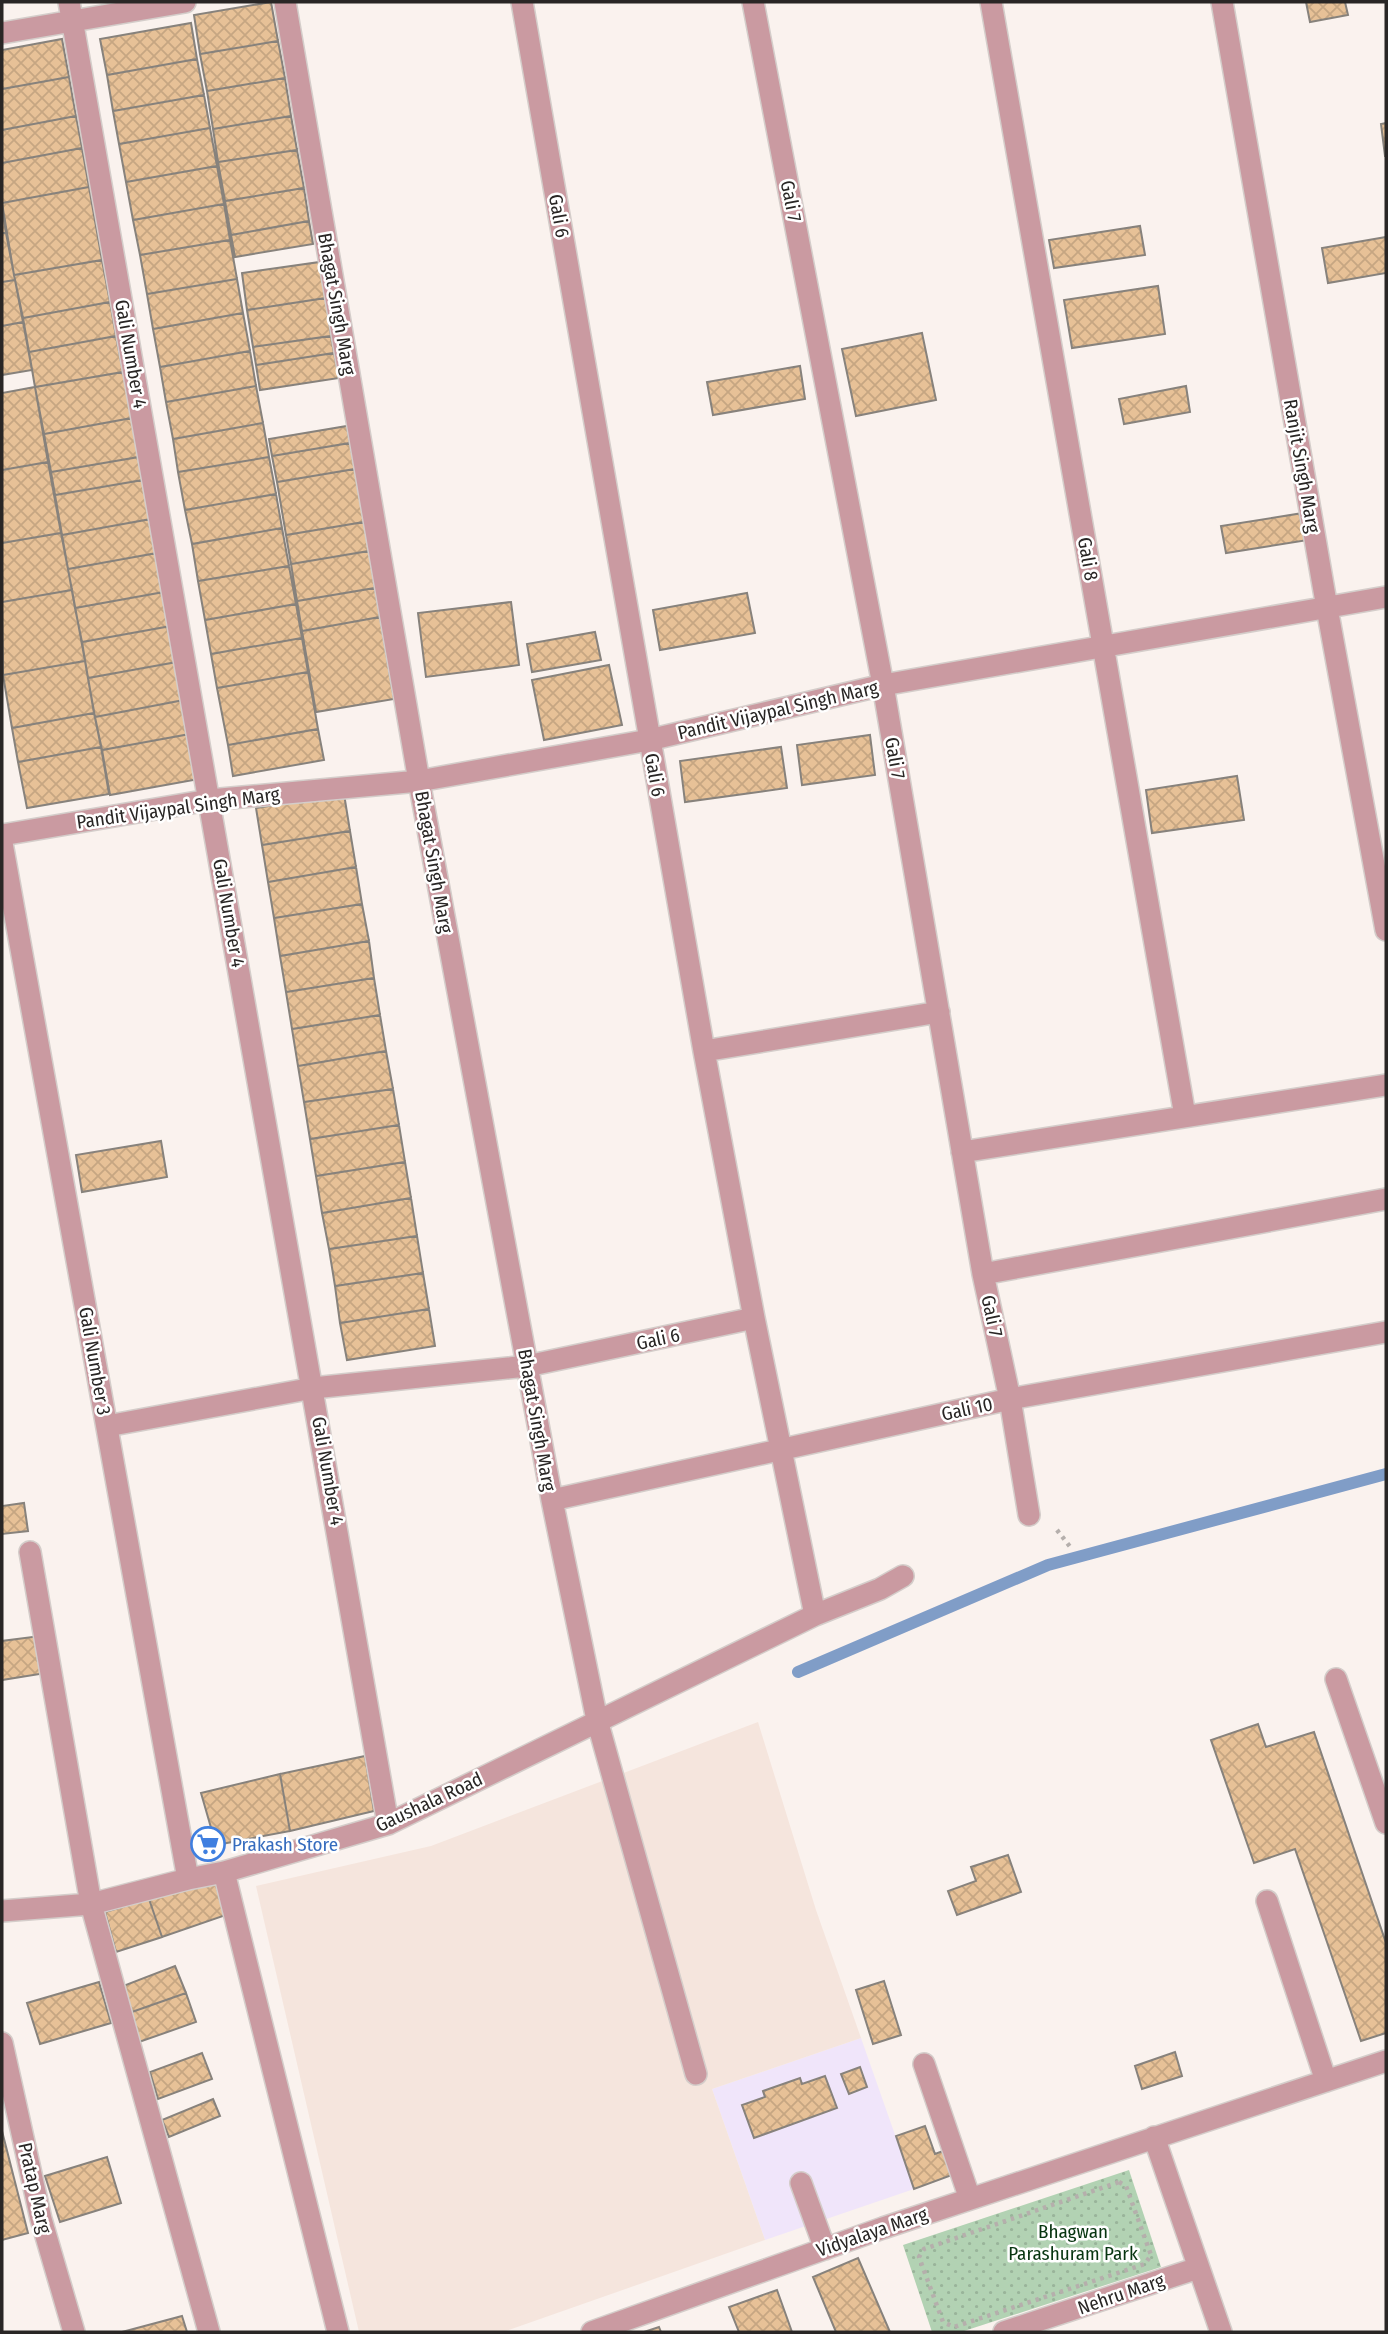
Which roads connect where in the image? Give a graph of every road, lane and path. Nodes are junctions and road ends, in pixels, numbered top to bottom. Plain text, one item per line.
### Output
1 (178, 2) edge
2 (285, 2) edge
3 (522, 2) edge
4 (753, 2) edge
5 (991, 2) edge
6 (1222, 2) edge
7 (71, 11) edge
8 (2, 33) edge
9 (1386, 597) edge
10 (1327, 608) junction
11 (1102, 646) junction
12 (883, 685) junction
13 (649, 740) junction
14 (419, 781) junction
15 (209, 800) junction
16 (2, 835) edge
17 (2, 843) edge
18 (1386, 930) edge
19 (939, 1012) junction
20 (704, 1051) junction
21 (1386, 1085) edge
22 (1185, 1116) junction
23 (962, 1152) junction
24 (1386, 1199) edge
25 (983, 1274) junction
26 (754, 1318) junction
27 (1386, 1332) edge
28 (527, 1366) junction
29 (313, 1388) junction
30 (1010, 1399) junction
31 (107, 1426) junction
32 (782, 1449) junction
33 (552, 1500) junction
34 (1029, 1515) dead end
35 (30, 1552) dead end
36 (903, 1576) dead end
37 (815, 1615) junction
38 (1336, 1679) dead end
39 (597, 1720) junction
40 (1386, 1823) edge
41 (388, 1824) junction
42 (224, 1872) junction
43 (188, 1879) junction
44 (1267, 1901) dead end
45 (91, 1904) junction
46 (2, 1911) edge
47 (2, 2043) edge
48 (1386, 2061) edge
49 (925, 2064) dead end
50 (696, 2074) dead end
51 (1325, 2081) junction
52 (1154, 2137) junction
53 (800, 2183) dead end
54 (970, 2199) junction
55 (825, 2249) junction
56 (1198, 2268) junction
57 (948, 2324) junction
58 (74, 2332) edge
59 (209, 2332) edge
60 (338, 2332) edge
61 (592, 2332) edge
62 (947, 2332) edge
63 (1004, 2332) edge
64 (1221, 2332) edge

1 - 7 street
2 - 14 street, Bhagat Singh Marg
3 - 13 street, Gali 6
4 - 12 street, Gali 7
5 - 11 street, Gali 8
6 - 10 street, Ranjit Singh Marg
7 - 8 street
7 - 15 street, Gali Number 4
9 - 10 street, Pandit Vijaypal Singh Marg
10 - 11 street, Pandit Vijaypal Singh Marg
10 - 18 street, Ranjit Singh Marg
11 - 12 street, Pandit Vijaypal Singh Marg
11 - 22 street, Gali 8
12 - 13 street, Pandit Vijaypal Singh Marg
12 - 19 street, Gali 7
13 - 14 street, Pandit Vijaypal Singh Marg
13 - 20 street, Gali 6
14 - 15 street, Pandit Vijaypal Singh Marg
14 - 28 street, Bhagat Singh Marg
15 - 16 street, Pandit Vijaypal Singh Marg
15 - 29 street, Gali Number 4
17 - 31 street, Gali Number 3
19 - 20 street
19 - 23 street, Gali 7
20 - 26 street, Gali 6
21 - 22 street
22 - 23 street
23 - 25 street, Gali 7
24 - 25 street
25 - 30 street, Gali 7
26 - 28 street, Gali 6
26 - 32 street
27 - 30 street, Gali 10
28 - 29 street, Gali 6
28 - 33 street, Bhagat Singh Marg
29 - 31 street, Gali 6
29 - 41 street, Gali Number 4
30 - 32 street, Gali 10
30 - 34 street, Gali 7
31 - 43 street, Gali Number 3
32 - 33 street, Gali 10
32 - 37 street
33 - 39 street, Bhagat Singh Marg
35 - 45 street
36 - 37 street, Gaushala Road
37 - 39 street, Gaushala Road
38 - 40 street
39 - 41 street, Gaushala Road
39 - 50 street, Bhagat Singh Marg
41 - 42 street, Gaushala Road
42 - 43 street, Gaushala Road
42 - 60 street
43 - 45 street, Gaushala Road
44 - 51 street
45 - 46 street, Gaushala Road
45 - 59 street
47 - 58 street, Pratap Marg
48 - 51 street, Vidyalaya Marg
49 - 54 street
51 - 52 street, Vidyalaya Marg
52 - 54 street, Vidyalaya Marg
52 - 56 street
53 - 55 street
54 - 55 street, Vidyalaya Marg
55 - 61 street, Vidyalaya Marg
56 - 63 street, Nehru Marg
56 - 64 street
57 - 57 path
57 - 62 path

